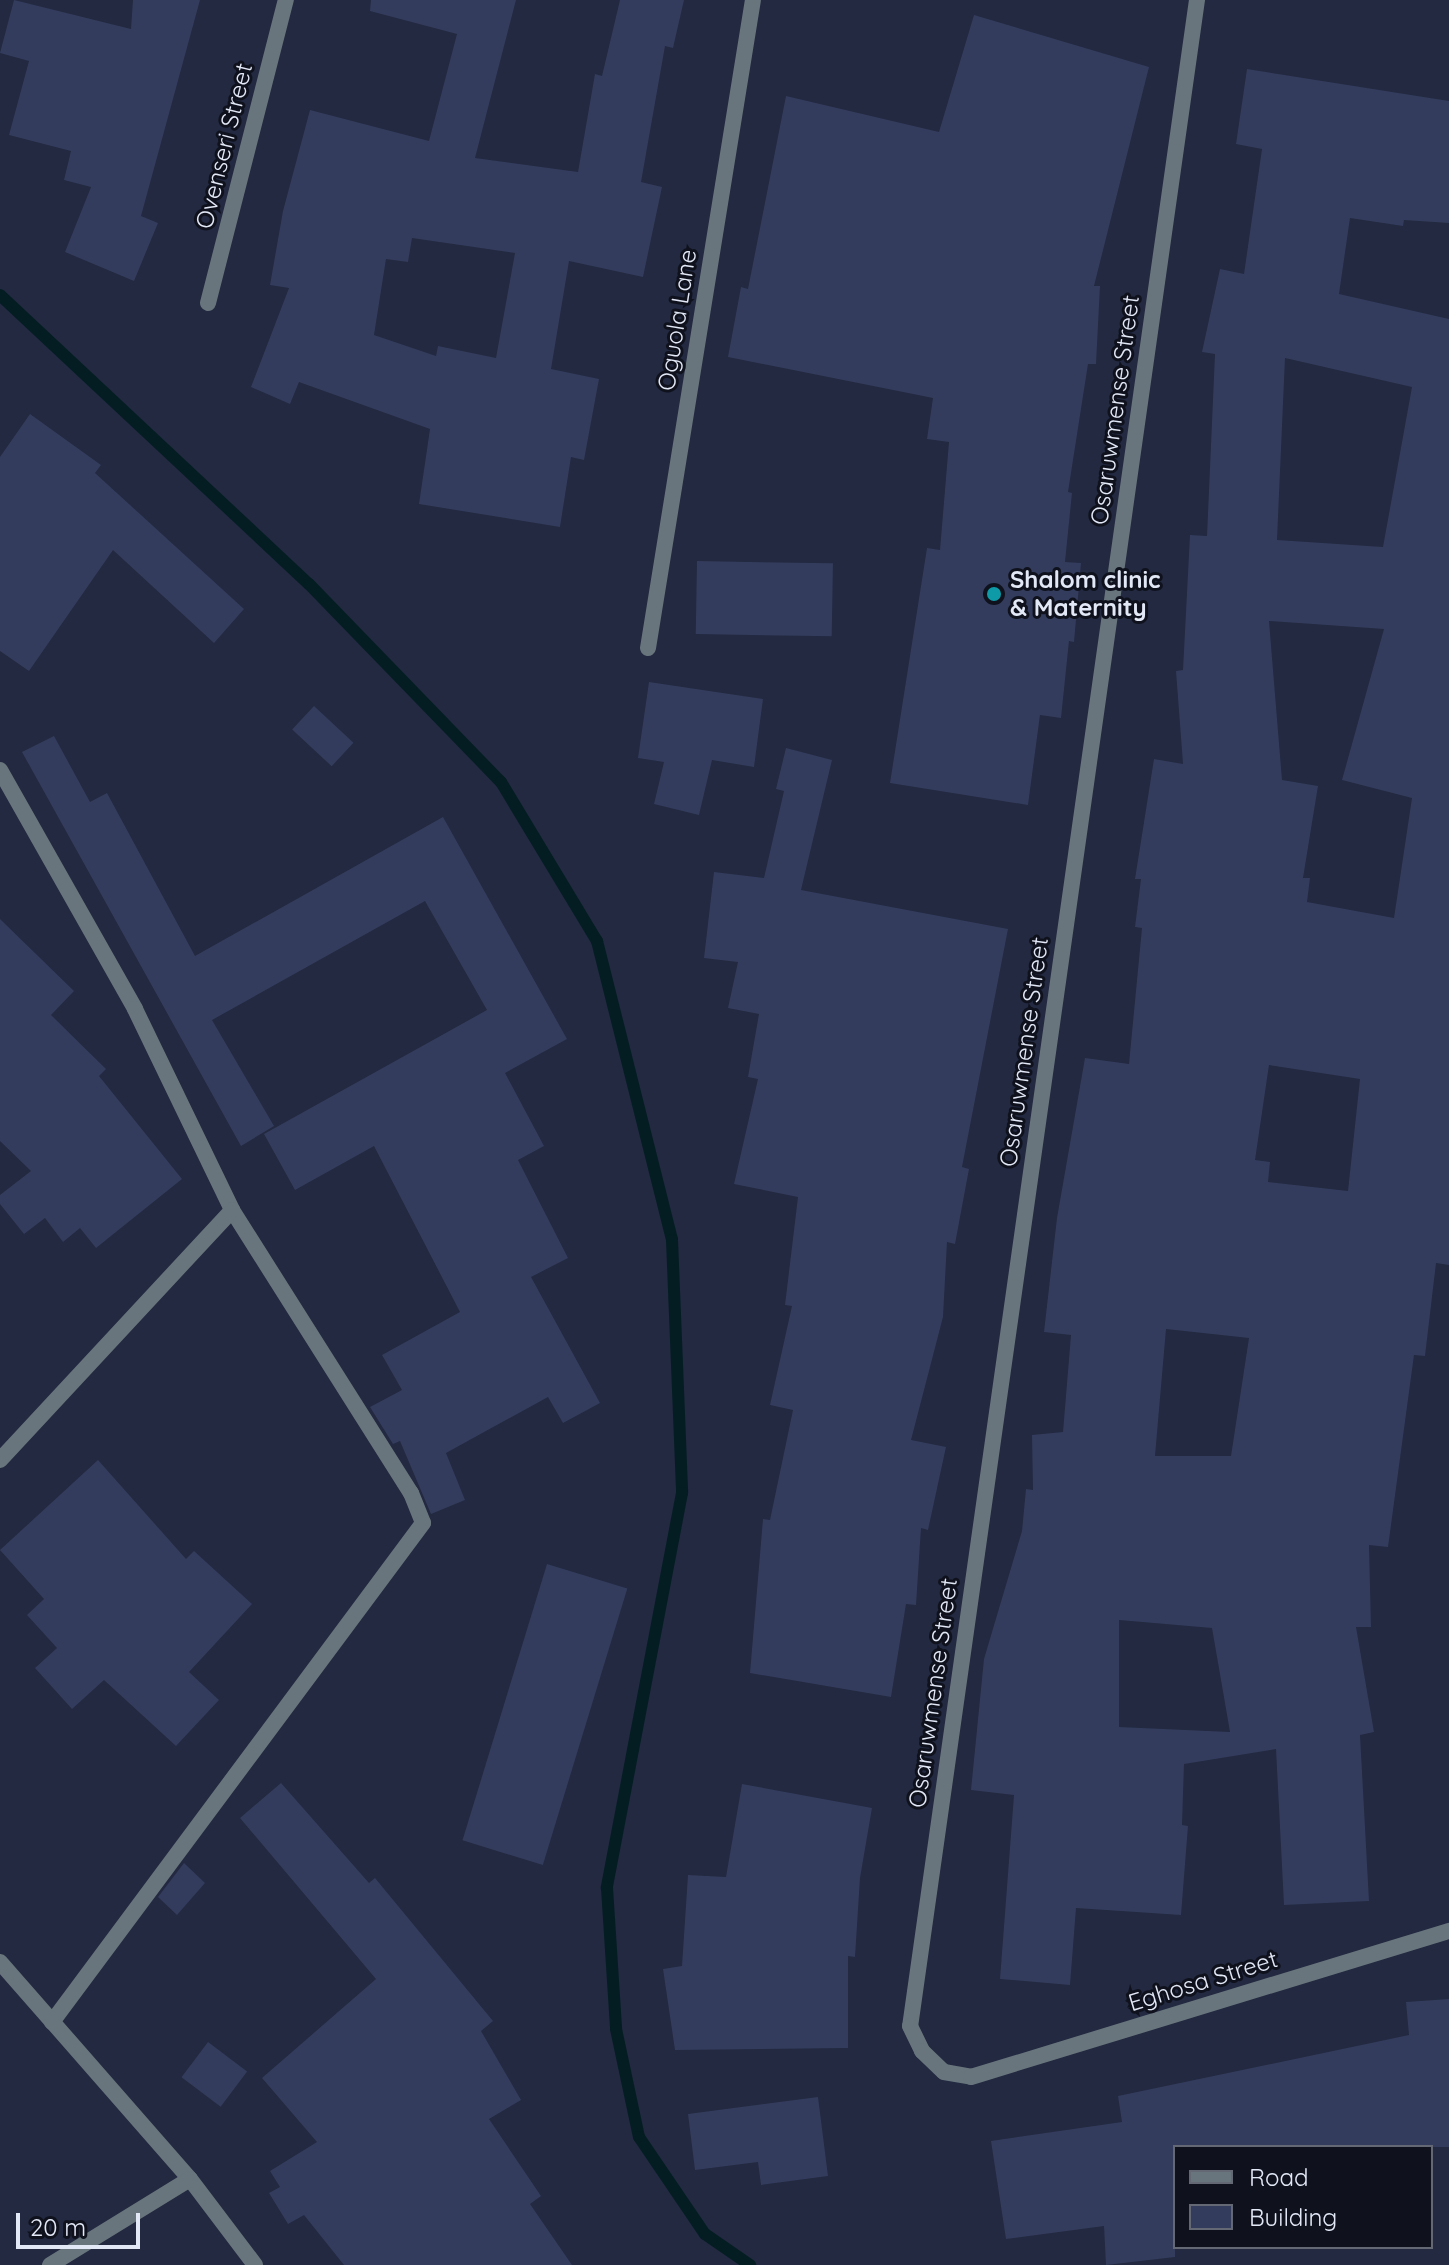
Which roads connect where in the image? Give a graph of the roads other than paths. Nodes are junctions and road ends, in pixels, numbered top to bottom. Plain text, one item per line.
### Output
1 (286, 0) edge
2 (753, 0) edge
3 (1197, 0) edge
4 (208, 303) dead end
5 (648, 648) dead end
6 (0, 770) edge
7 (232, 1210) junction
8 (0, 1460) edge
9 (1449, 1931) edge
10 (0, 1962) edge
11 (52, 2022) junction
12 (971, 2077) joint
13 (190, 2179) junction
14 (50, 2265) edge
15 (255, 2265) edge

1 - 4 street, Ovenseri Street
2 - 5 street, Oguola Lane
3 - 12 street, Osaruwmense Street
6 - 7 street
7 - 8 street
7 - 11 street
9 - 12 street, Eghosa Street
10 - 11 street
11 - 13 street
13 - 14 street
13 - 15 street

